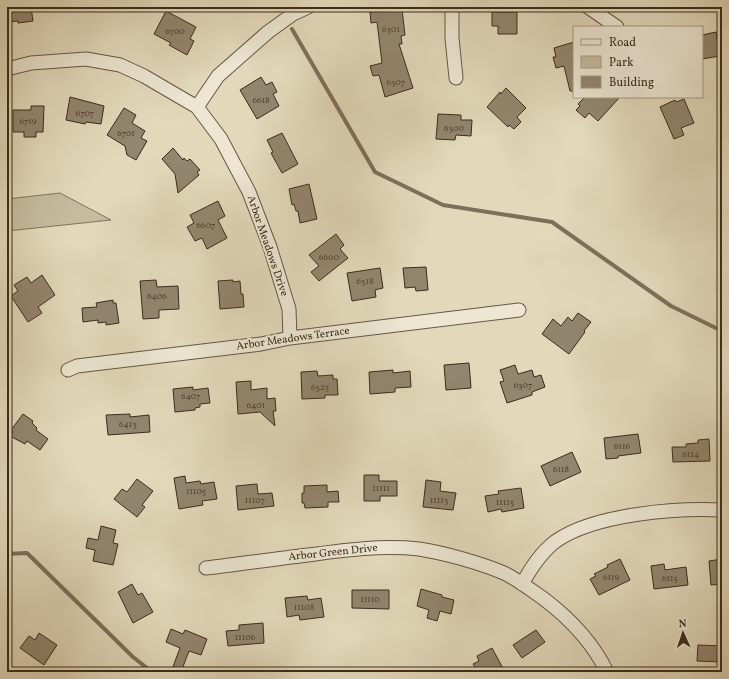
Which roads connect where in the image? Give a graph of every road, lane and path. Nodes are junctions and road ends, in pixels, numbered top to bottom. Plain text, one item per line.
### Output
1 (308, 7) edge
2 (452, 7) edge
3 (588, 7) edge
4 (616, 26) edge
5 (7, 69) edge
6 (456, 78) dead end
7 (197, 107) junction
8 (519, 310) dead end
9 (290, 338) junction
10 (68, 370) dead end
11 (722, 510) edge
12 (206, 568) dead end
13 (522, 584) junction
14 (602, 670) edge

1 - 7 street
2 - 6 street
3 - 4 street
5 - 7 street, Arbor Meadows Drive
7 - 9 street, Arbor Meadows Drive
8 - 9 street, Arbor Meadows Terrace
9 - 10 street, Arbor Meadows Terrace
11 - 13 street
12 - 13 street, Arbor Green Drive
13 - 14 street, Arbor Green Drive

